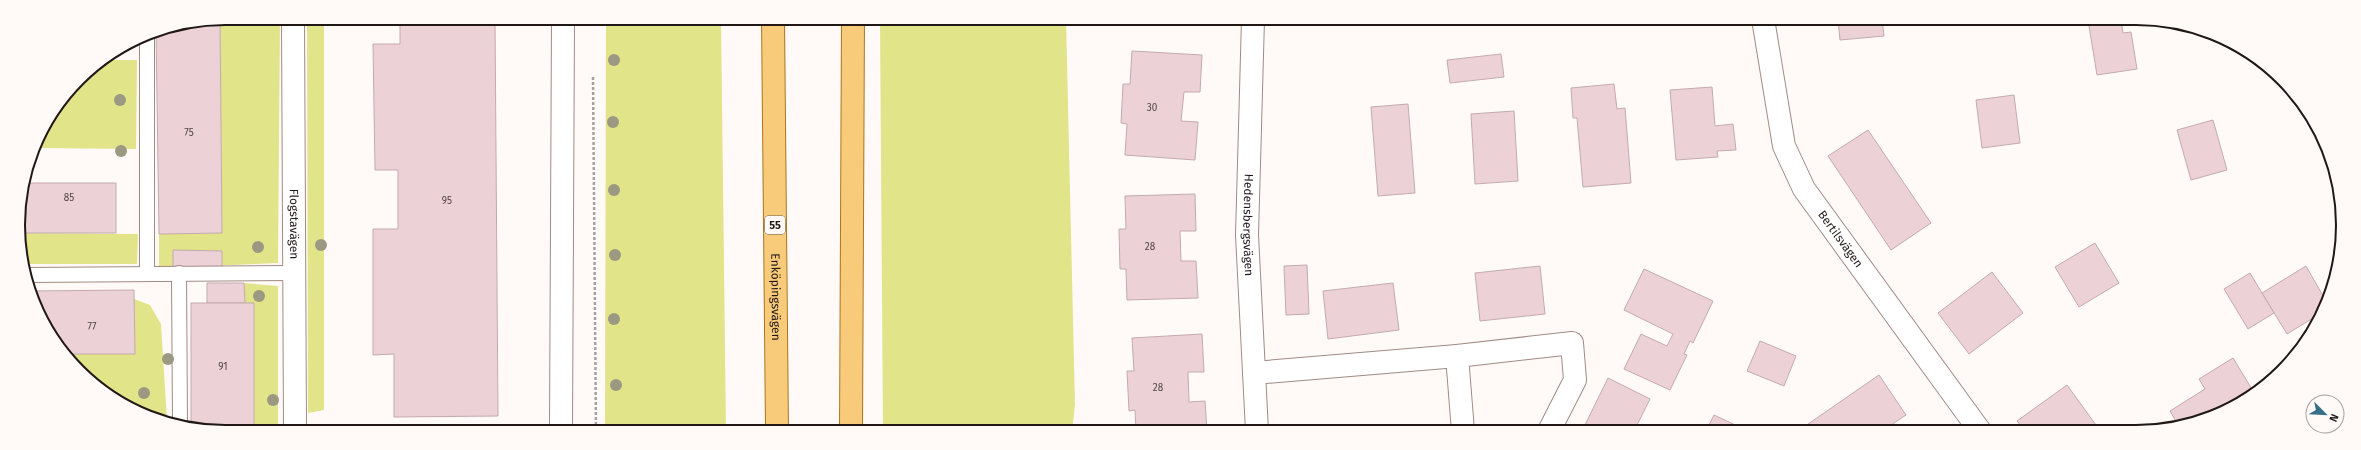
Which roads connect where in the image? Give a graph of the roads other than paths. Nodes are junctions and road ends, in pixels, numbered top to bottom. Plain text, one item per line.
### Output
1 (293, 25) edge
2 (563, 25) edge
3 (773, 25) edge
4 (853, 25) edge
5 (1253, 25) edge
6 (1765, 25) edge
7 (147, 41) edge
8 (294, 272) junction
9 (179, 273) junction
10 (147, 274) junction
11 (32, 275) edge
12 (1457, 356) junction
13 (1254, 374) junction
14 (180, 420) edge
15 (295, 425) edge
16 (561, 425) edge
17 (777, 425) edge
18 (851, 425) edge
19 (1257, 425) edge
20 (1463, 425) edge
21 (1552, 425) edge
22 (1976, 425) edge

1 - 8 street, Flogstavägen
2 - 16 street
3 - 17 main road, Enköpingsvägen / 55
4 - 18 main road
5 - 13 street, Hedensbergsvägen
6 - 22 street, Bertilsvägen
7 - 10 lane
8 - 9 lane
8 - 15 street, Flogstavägen
9 - 10 lane
9 - 14 lane
10 - 11 lane
12 - 13 street
12 - 20 street
12 - 21 street
13 - 19 street, Hedensbergsvägen

